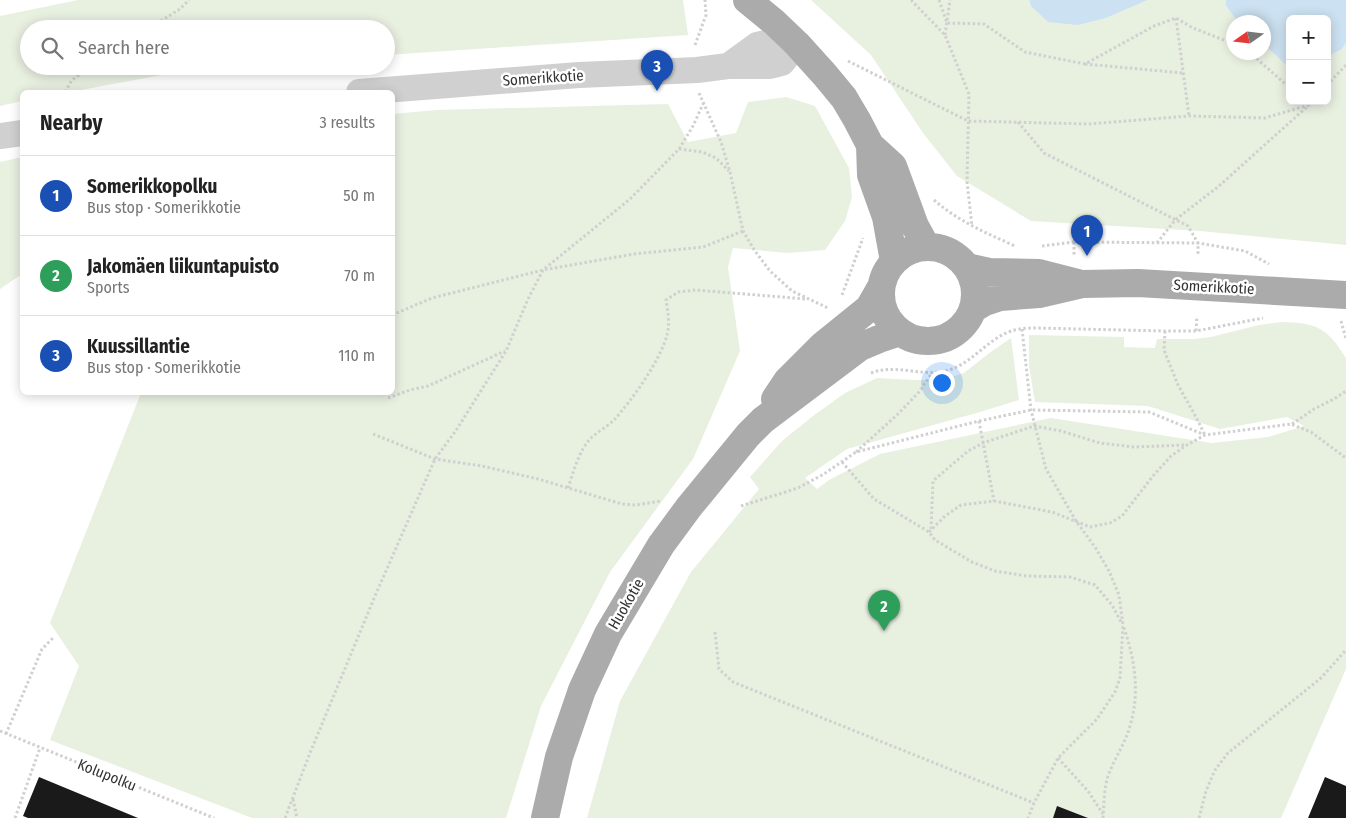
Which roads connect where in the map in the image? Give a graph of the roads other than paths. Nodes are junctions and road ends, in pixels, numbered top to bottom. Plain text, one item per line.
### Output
1 (747, 0) edge
2 (798, 44) junction
3 (383, 90) edge
4 (20, 133) edge
5 (0, 136) edge
6 (870, 145) junction
7 (926, 246) junction
8 (894, 261) junction
9 (967, 267) junction
10 (1082, 284) junction
11 (881, 287) junction
12 (1343, 307) edge
13 (974, 309) junction
14 (900, 332) junction
15 (763, 420) junction
16 (545, 818) edge

1 - 2 main road
2 - 3 street, Somerikkotie
2 - 6 main road
4 - 5 street
6 - 7 main road
6 - 8 main road
7 - 8 main road
7 - 9 main road
8 - 11 main road
9 - 10 main road, Somerikkotie
9 - 13 main road
10 - 12 main road, Somerikkotie
10 - 13 main road, Somerikkotie
11 - 14 main road
11 - 15 main road, Huokotie
13 - 14 main road
14 - 15 main road, Huokotie
15 - 16 main road, Huokotie

